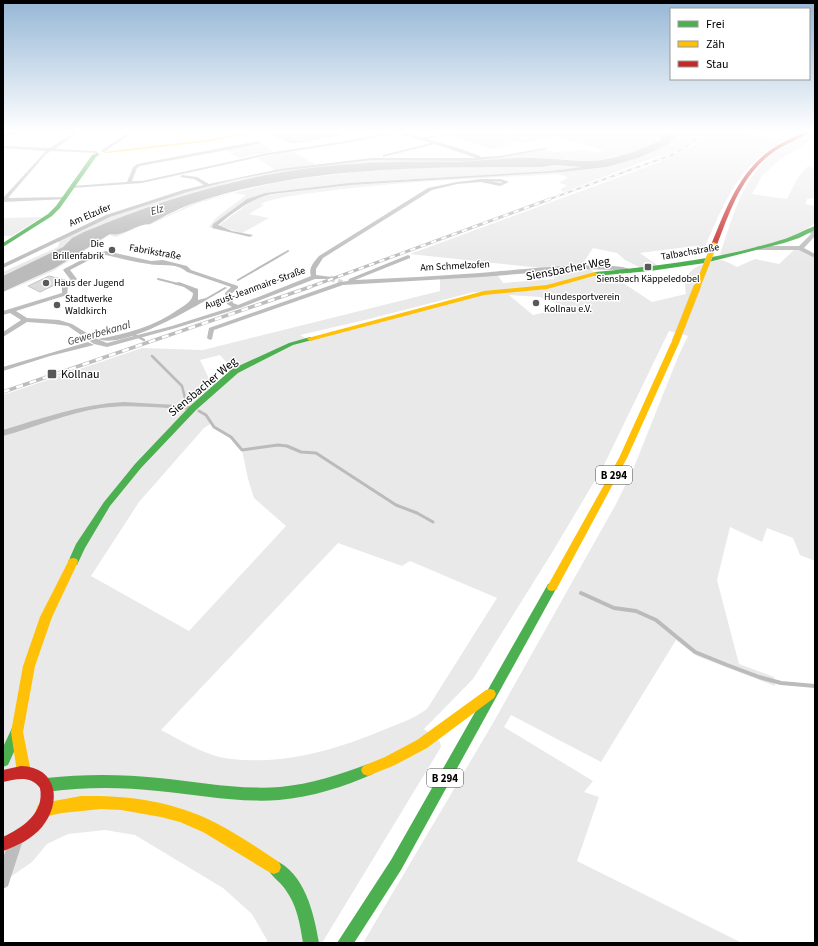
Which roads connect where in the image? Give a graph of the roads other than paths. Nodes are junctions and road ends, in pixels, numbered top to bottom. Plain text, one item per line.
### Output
1 (25, 175) edge
2 (80, 175) edge
3 (132, 175) edge
4 (175, 175) edge
5 (255, 175) edge
6 (747, 175) edge
7 (171, 176) junction
8 (484, 181) dead end
9 (129, 184) junction
10 (208, 185) junction
11 (72, 187) junction
12 (65, 198) junction
13 (3, 200) edge
14 (813, 229) edge
15 (3, 245) edge
16 (758, 248) junction
17 (800, 248) junction
18 (815, 256) edge
19 (408, 257) dead end
20 (3, 266) edge
21 (563, 268) joint
22 (632, 271) junction
23 (314, 277) junction
24 (330, 278) tunnel mouth
25 (348, 282) junction
26 (238, 307) junction
27 (10, 310) junction
28 (3, 313) edge
29 (26, 320) junction
30 (3, 335) edge
31 (210, 338) dead end
32 (193, 408) junction
33 (3, 432) edge
34 (494, 690) junction
35 (17, 732) junction
36 (3, 761) edge
37 (24, 772) junction
38 (3, 776) edge
39 (46, 785) junction
40 (43, 810) junction
41 (10, 841) edge
42 (3, 880) edge
43 (311, 943) edge
44 (345, 943) edge

1 - 13 street
2 - 11 main road
3 - 9 street
4 - 7 street
5 - 10 street, Am Elzufer
6 - 34 main road, B 294, bridge
7 - 9 street
7 - 10 street
8 - 23 street, August-Jeanmaire-Straße
9 - 11 street
10 - 20 street, Am Elzufer
11 - 12 main road
12 - 13 street
12 - 15 main road
14 - 16 main road, Talbachstraße
14 - 17 street
16 - 17 street
16 - 22 main road, Talbachstraße
17 - 18 street
19 - 25 street, Am Schmelzofen
21 - 22 street, Talbachstraße
21 - 25 street, Am Schmelzofen
22 - 32 main road, Siensbacher Weg
23 - 24 street
23 - 26 street, August-Jeanmaire-Straße
25 - 31 street, Am Schmelzofen
26 - 27 street, Fabrikstraße
26 - 29 street, August-Jeanmaire-Straße
27 - 28 street, Fabrikstraße
27 - 29 street
29 - 30 street
32 - 33 street
32 - 35 main road, Siensbacher Weg
34 - 39 main road
34 - 44 main road, B 294
35 - 36 main road, Siensbacher Weg
35 - 37 main road, Siensbacher Weg
37 - 38 main road
37 - 39 main road
39 - 40 main road
40 - 41 main road
40 - 43 main road
41 - 42 street

